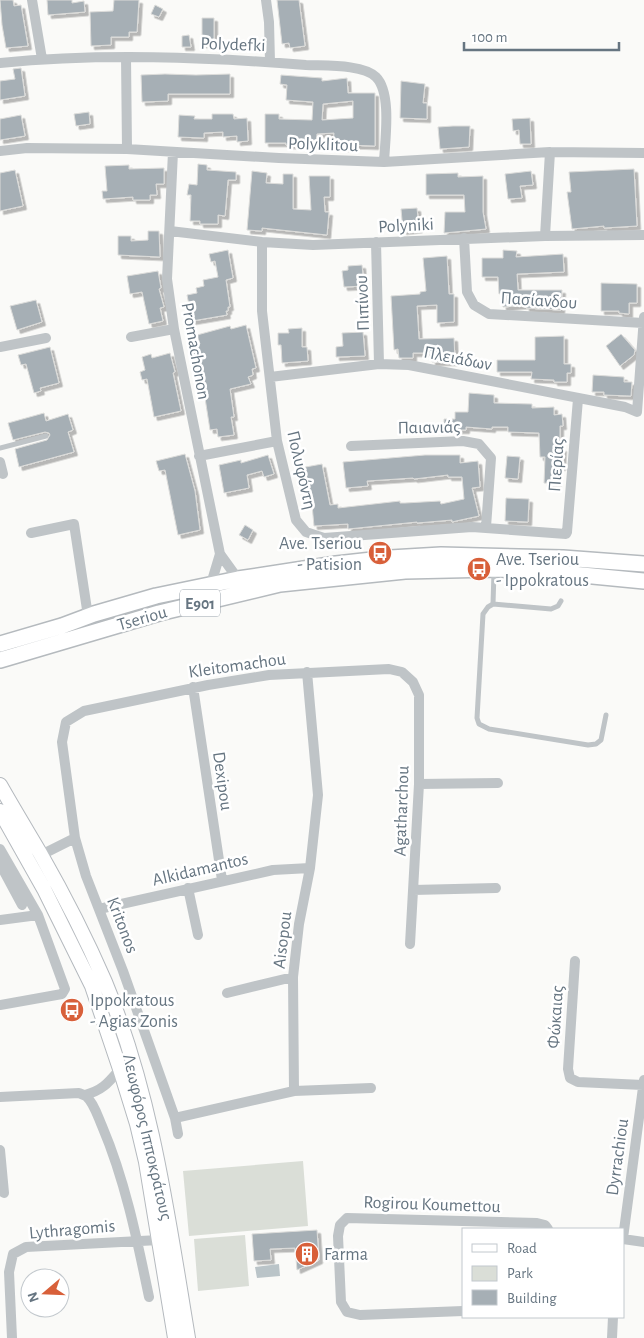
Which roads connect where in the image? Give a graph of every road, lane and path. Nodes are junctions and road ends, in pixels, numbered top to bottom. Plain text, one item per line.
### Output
1 (32, 0) edge
2 (266, 0) edge
3 (126, 57) junction
4 (42, 59) junction
5 (270, 62) junction
6 (0, 63) edge
7 (127, 149) junction
8 (0, 151) edge
9 (173, 152) junction
10 (550, 152) junction
11 (644, 153) edge
12 (384, 162) junction
13 (170, 231) junction
14 (644, 235) edge
15 (545, 236) junction
16 (464, 238) junction
17 (262, 242) junction
18 (376, 242) junction
19 (644, 320) edge
20 (174, 329) junction
21 (131, 337) dead end
22 (46, 338) dead end
23 (0, 347) edge
24 (379, 364) junction
25 (270, 377) junction
26 (578, 399) junction
27 (46, 436) dead end
28 (277, 441) junction
29 (351, 446) dead end
30 (0, 448) edge
31 (199, 456) junction
32 (0, 462) edge
33 (3, 474) dead end
34 (486, 527) junction
35 (31, 532) dead end
36 (566, 534) joint
37 (220, 554) junction
38 (644, 564) edge
39 (494, 569) junction
40 (238, 579) junction
41 (644, 580) edge
42 (211, 584) junction
43 (562, 600) dead end
44 (493, 604) junction
45 (88, 616) junction
46 (0, 644) edge
47 (0, 660) edge
48 (307, 672) junction
49 (413, 682) joint
50 (193, 687) junction
51 (606, 715) dead end
52 (66, 722) joint
53 (498, 783) dead end
54 (419, 784) junction
55 (0, 785) edge
56 (0, 811) edge
57 (75, 838) junction
58 (0, 849) edge
59 (41, 855) junction
60 (0, 864) edge
61 (310, 868) junction
62 (222, 880) junction
63 (188, 888) junction
64 (496, 888) dead end
65 (413, 890) junction
66 (22, 905) dead end
67 (99, 909) junction
68 (38, 915) junction
69 (0, 920) edge
70 (198, 935) dead end
71 (410, 944) dead end
72 (575, 961) dead end
73 (294, 977) junction
74 (227, 993) dead end
75 (0, 1005) edge
76 (120, 1069) junction
77 (644, 1082) edge
78 (105, 1086) junction
79 (371, 1088) dead end
80 (294, 1092) junction
81 (82, 1094) junction
82 (128, 1094) junction
83 (0, 1097) edge
84 (175, 1118) junction
85 (178, 1134) dead end
86 (640, 1147) edge
87 (0, 1150) edge
88 (4, 1193) dead end
89 (548, 1228) edge
90 (624, 1233) edge
91 (624, 1238) edge
92 (137, 1240) junction
93 (159, 1240) junction
94 (644, 1242) edge
95 (149, 1297) dead end
96 (462, 1311) edge
97 (613, 1318) edge
98 (12, 1338) edge
99 (175, 1338) edge
100 (188, 1338) edge
101 (612, 1338) edge

1 - 4 street
2 - 5 street
3 - 4 street, Polydefki
3 - 5 street, Polydefki
3 - 7 street
4 - 6 street, Polydefki
5 - 12 street, Polydefki
7 - 8 street, Polyklitou
7 - 9 street, Polyklitou
9 - 12 street, Polyklitou
9 - 13 street, Promachonon
10 - 11 street, Polyklitou
10 - 12 street, Polyklitou
10 - 15 street
13 - 17 street, Polyniki
13 - 20 street, Promachonon
14 - 15 street, Polyniki
15 - 16 street, Polyniki
16 - 18 street, Polyniki
16 - 19 street, Πασίανδου
17 - 18 street, Polyniki
17 - 25 street, Πολυφόντη
18 - 24 street, Πιπίνου
19 - 26 street, Πλειάδων
20 - 21 street
20 - 31 street, Promachonon
22 - 23 street
24 - 25 street, Πλειάδων
24 - 26 street, Πλειάδων
25 - 28 street, Πολυφόντη
26 - 36 street, Πιερίας
27 - 30 lane
28 - 31 street
28 - 34 street, Πολυφόντη
29 - 34 street, Παιανιάς
31 - 37 street, Promachonon
32 - 33 street
34 - 36 street, Πολυφόντη
35 - 45 street
37 - 40 street, Promachonon
37 - 42 street, Promachonon
38 - 40 main road, Tseriou / E901
39 - 41 main road, Tseriou / E901
39 - 44 lane
39 - 47 main road, Tseriou / E901
40 - 42 main road, Tseriou / E901
42 - 45 main road, Tseriou / E901
43 - 44 lane
44 - 51 lane
45 - 46 main road, Tseriou / E901
48 - 49 street, Kleitomachou
48 - 50 street, Kleitomachou
48 - 61 street, Aisopou
49 - 54 street, Agatharchou
50 - 52 street, Kleitomachou
50 - 62 street, Dexipou
52 - 57 street, Kritonos
53 - 54 street
54 - 65 street, Agatharchou
55 - 59 main road, Λεωφόρος Ιπποκράτους
56 - 76 main road, Λεωφόρος Ιπποκράτους
57 - 59 street
57 - 67 street, Kritonos
58 - 68 street
59 - 100 main road, Λεωφόρος Ιπποκράτους
60 - 66 street
61 - 62 street, Alkidamantos
61 - 73 street, Aisopou
62 - 63 street, Alkidamantos
63 - 67 street, Alkidamantos
63 - 70 street
64 - 65 street
65 - 71 street, Agatharchou
67 - 84 street, Kritonos
68 - 69 street
68 - 75 street
72 - 77 street, Φώκαιας
73 - 74 street
73 - 80 street, Aisopou
76 - 78 street
76 - 82 main road, Λεωφόρος Ιπποκράτους
77 - 86 street, Dyrrachiou
78 - 81 street
78 - 82 street
79 - 80 street
80 - 84 street
81 - 83 street
81 - 92 street
82 - 93 main road, Λεωφόρος Ιπποκράτους
84 - 85 street, Kritonos
86 - 90 street, Dyrrachiou
87 - 88 street
89 - 96 street, Rogirou Koumettou
91 - 94 street
92 - 93 street, Lythragomis
92 - 95 street
92 - 98 street, Lythragomis
93 - 99 main road, Λεωφόρος Ιπποκράτους
97 - 101 street

